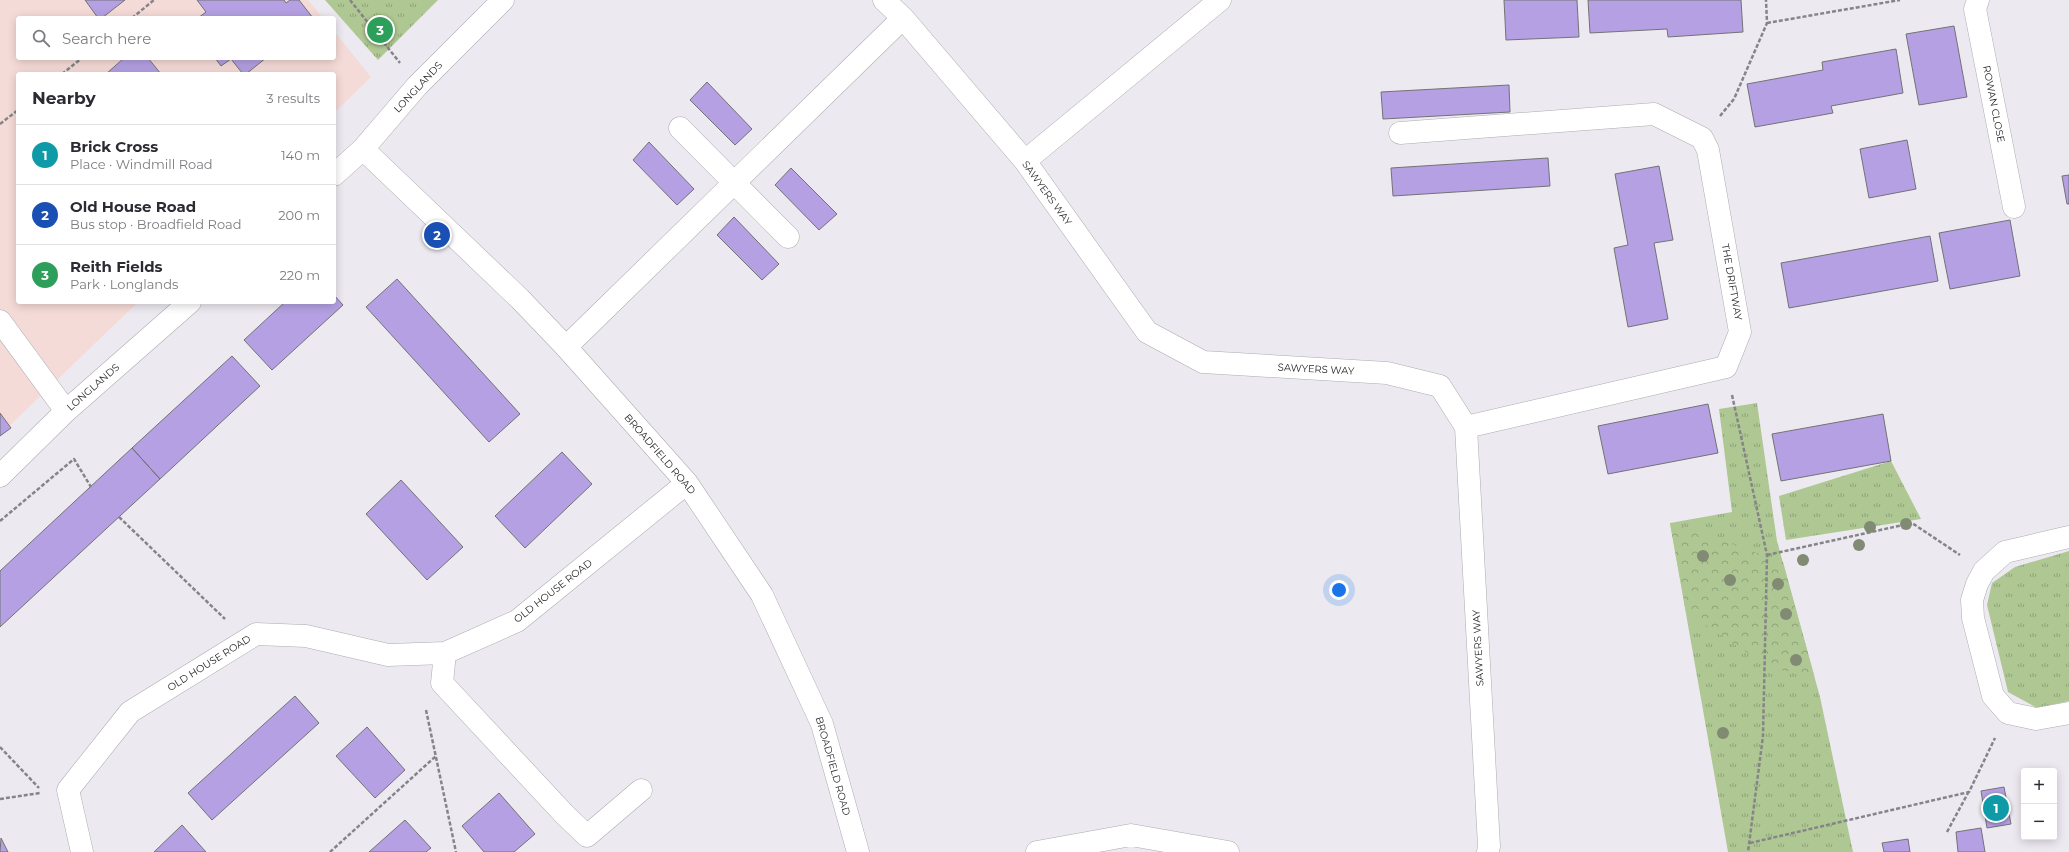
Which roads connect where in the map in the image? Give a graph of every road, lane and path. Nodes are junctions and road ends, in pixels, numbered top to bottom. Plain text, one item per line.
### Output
1 (154, 0) edge
2 (350, 0) edge
3 (503, 0) edge
4 (884, 0) edge
5 (1766, 0) edge
6 (1900, 0) edge
7 (1978, 0) edge
8 (1210, 3) edge
9 (134, 16) edge
10 (903, 18) junction
11 (1767, 23) junction
12 (80, 60) edge
13 (64, 72) edge
14 (417, 86) junction
15 (16, 112) edge
16 (0, 124) edge
17 (680, 128) dead end
18 (1400, 133) dead end
19 (1702, 138) junction
20 (363, 149) junction
21 (1025, 161) junction
22 (336, 173) edge
23 (734, 183) junction
24 (2014, 207) dead end
25 (788, 237) dead end
26 (188, 304) edge
27 (0, 321) edge
28 (566, 347) junction
29 (1726, 367) junction
30 (66, 411) junction
31 (1466, 427) junction
32 (0, 476) edge
33 (687, 483) junction
34 (91, 487) dead end
35 (119, 517) dead end
36 (0, 521) edge
37 (2069, 537) edge
38 (1767, 555) junction
39 (1984, 571) junction
40 (240, 645) junction
41 (445, 653) junction
42 (425, 705) dead end
43 (2008, 713) junction
44 (2069, 713) edge
45 (0, 747) edge
46 (436, 756) junction
47 (641, 790) dead end
48 (1969, 792) junction
49 (0, 799) edge
50 (1947, 832) dead end
51 (1750, 843) junction
52 (82, 852) edge
53 (330, 852) edge
54 (456, 852) edge
55 (858, 852) edge
56 (1038, 852) edge
57 (1228, 852) edge
58 (1488, 852) edge
59 (1748, 852) edge

1 - 9 path
2 - 14 path
3 - 14 street, LONGLANDS
4 - 10 street, SAWYERS WAY
5 - 11 path
6 - 11 path
7 - 24 street, ROWAN CLOSE
8 - 21 street
10 - 21 street, SAWYERS WAY
10 - 23 street
11 - 19 path
12 - 13 path
14 - 20 street, LONGLANDS
15 - 16 path
17 - 23 street
18 - 19 street
19 - 29 street, THE DRIFTWAY
20 - 22 street, LONGLANDS
20 - 28 street, BROADFIELD ROAD
21 - 31 street, SAWYERS WAY
23 - 25 street
23 - 28 street
26 - 30 street, LONGLANDS
27 - 30 street
28 - 33 street, BROADFIELD ROAD
29 - 31 street
29 - 38 path
30 - 32 street, LONGLANDS
31 - 58 street, SAWYERS WAY
33 - 41 street, OLD HOUSE ROAD
33 - 55 street, BROADFIELD ROAD
34 - 36 path
35 - 40 path
37 - 39 street
38 - 39 path
38 - 51 path
39 - 43 street
40 - 41 street, OLD HOUSE ROAD
40 - 52 street, OLD HOUSE ROAD
41 - 47 street
42 - 46 path
43 - 44 street
43 - 48 path
45 - 49 path
46 - 53 path
46 - 54 path
48 - 50 path
48 - 51 path
51 - 59 path
56 - 57 street

